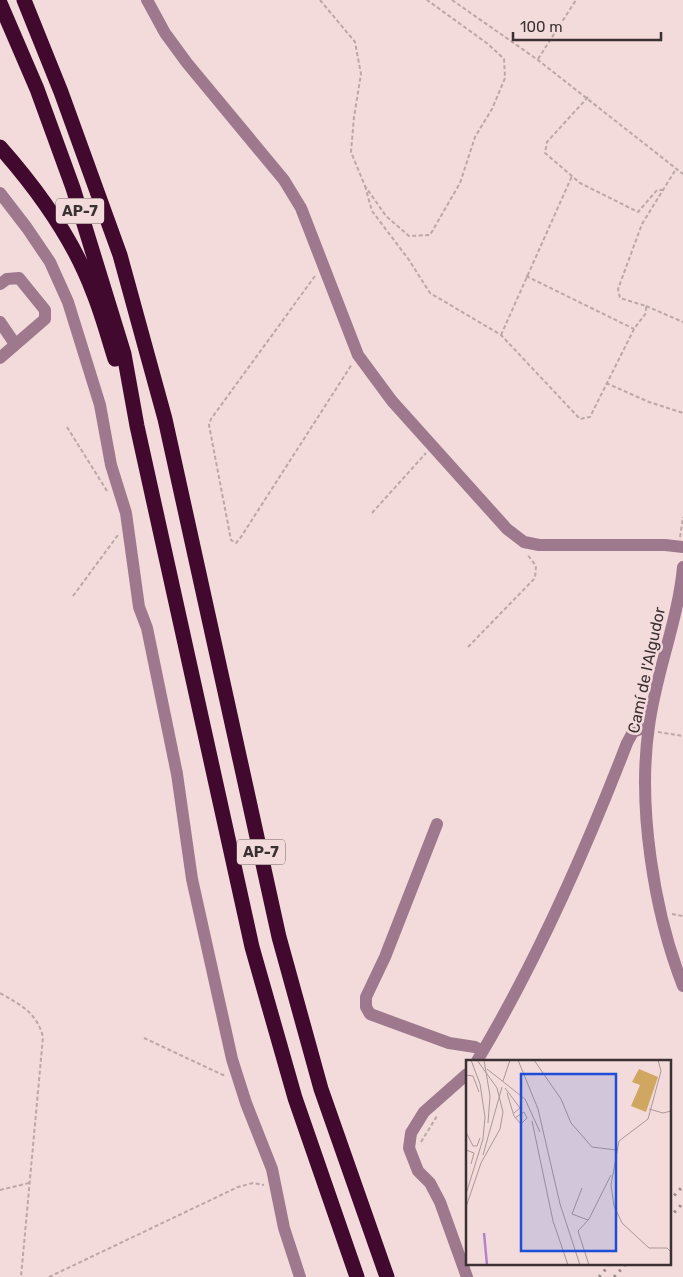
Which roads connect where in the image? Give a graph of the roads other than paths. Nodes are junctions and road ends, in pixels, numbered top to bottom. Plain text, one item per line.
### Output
1 (24, 0) edge
2 (147, 0) edge
3 (0, 3) edge
4 (0, 147) edge
5 (0, 193) edge
6 (0, 284) edge
7 (0, 322) edge
8 (15, 344) junction
9 (0, 358) edge
10 (138, 426) junction
11 (681, 547) edge
12 (683, 567) edge
13 (648, 728) junction
14 (437, 824) dead end
15 (683, 986) edge
16 (480, 1056) edge
17 (466, 1075) edge
18 (300, 1277) edge
19 (357, 1277) edge
20 (387, 1277) edge
21 (467, 1277) edge

1 - 20 highway, AP-7
2 - 11 street
3 - 10 highway, AP-7
4 - 10 highway
5 - 18 street
6 - 8 street
7 - 8 street
8 - 9 street
10 - 19 highway, AP-7
12 - 13 street, Camí de l'Algudor
13 - 15 street, Camí de l'Algudor
13 - 16 street
14 - 16 street
17 - 21 street

